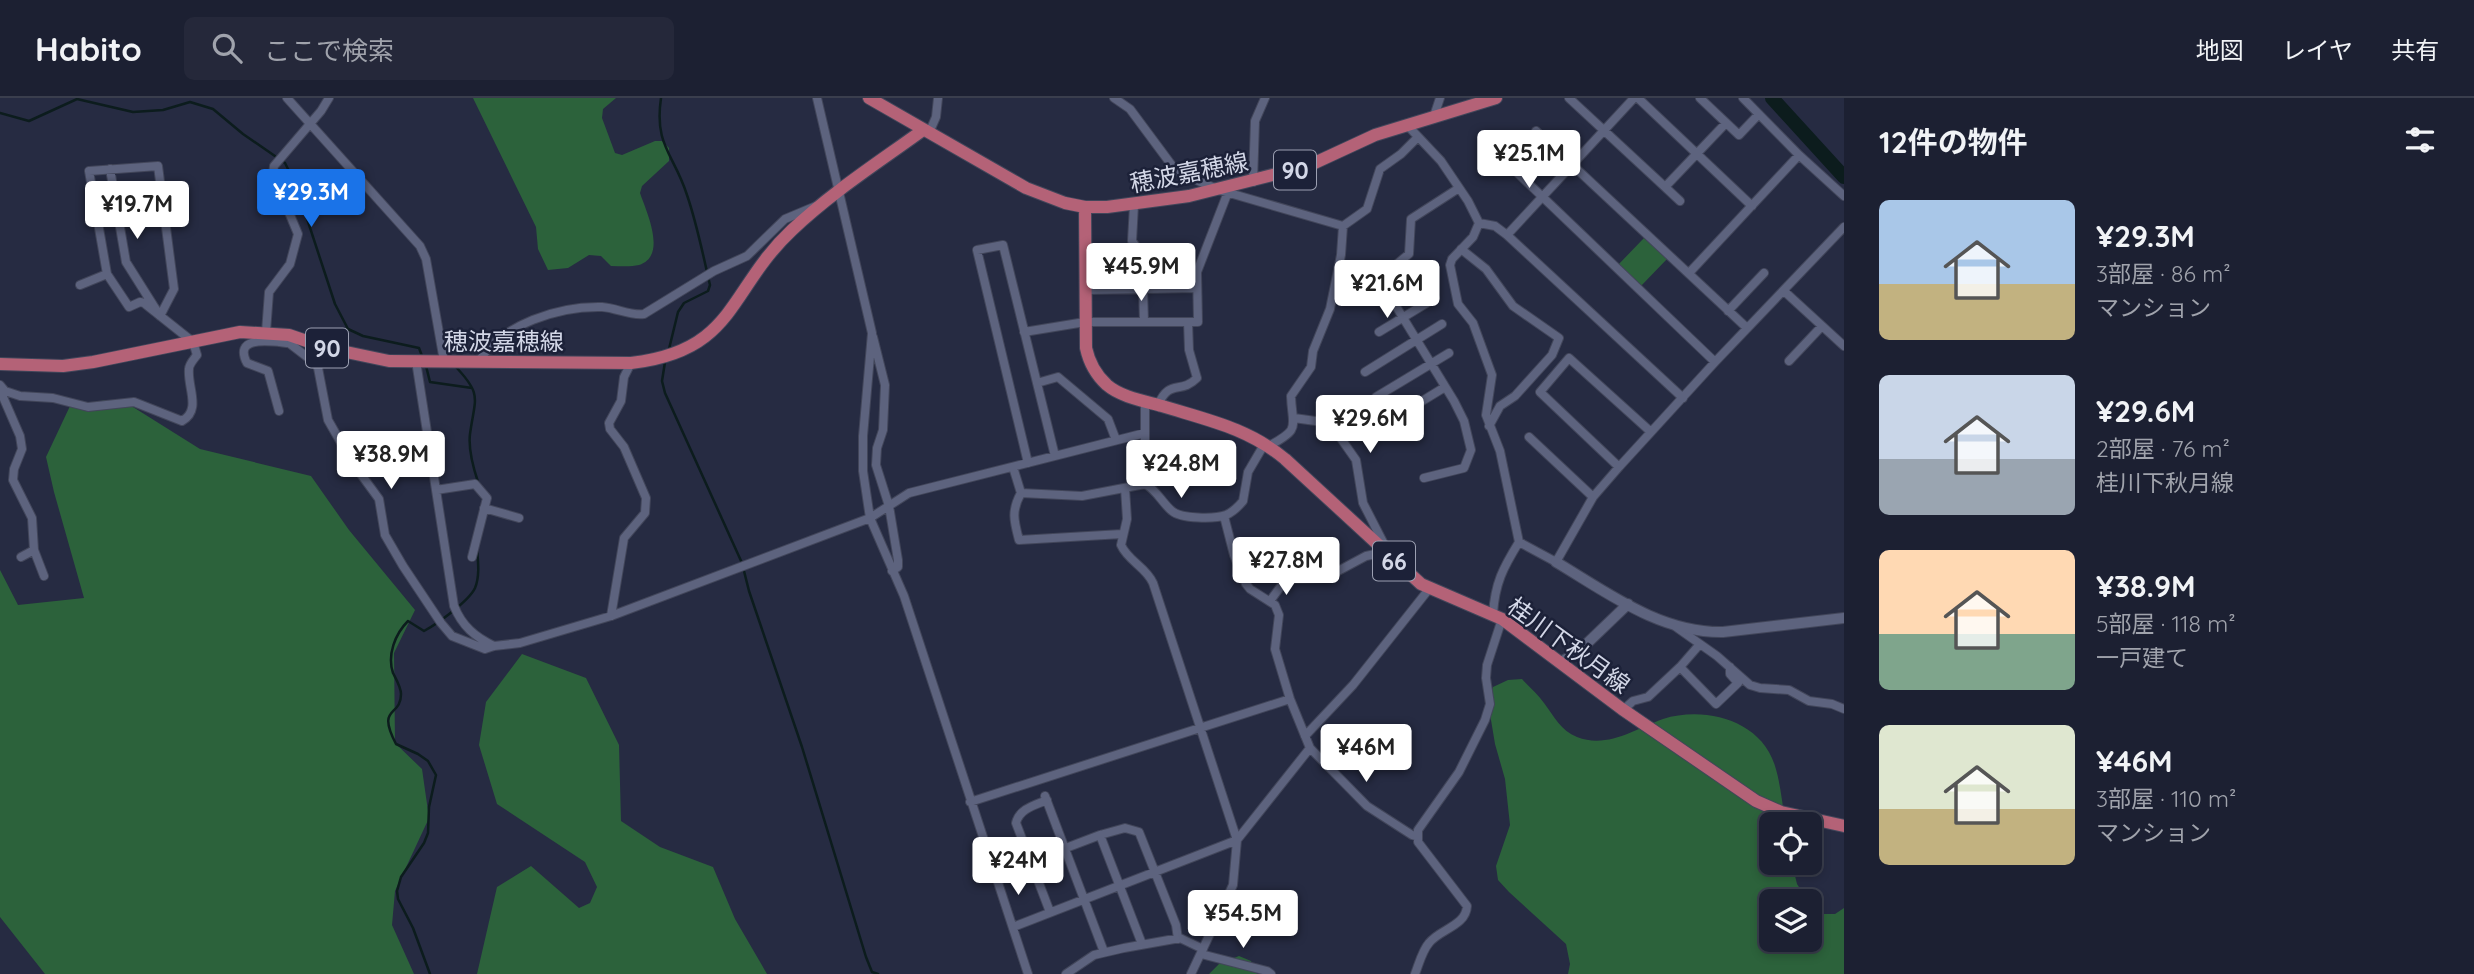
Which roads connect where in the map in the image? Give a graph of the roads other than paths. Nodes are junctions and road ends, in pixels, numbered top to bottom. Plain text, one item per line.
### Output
1 (287, 98) edge
2 (329, 98) edge
3 (817, 98) edge
4 (869, 98) edge
5 (939, 98) edge
6 (1265, 98) edge
7 (1440, 98) edge
8 (1496, 98) edge
9 (1569, 98) edge
10 (1636, 98) edge
11 (1700, 98) edge
12 (1743, 98) edge
13 (1117, 99) edge
14 (1473, 101) edge
15 (1758, 115) junction
16 (1433, 119) junction
17 (311, 123) junction
18 (1726, 123) junction
19 (1408, 126) junction
20 (1605, 130) junction
21 (926, 131) junction
22 (1536, 131) dead end
23 (1417, 138) junction
24 (1697, 153) junction
25 (1799, 155) junction
26 (1504, 161) dead end
27 (1572, 164) junction
28 (110, 169) junction
29 (1253, 181) junction
30 (1665, 187) junction
31 (1459, 188) junction
32 (839, 191) junction
33 (1224, 191) junction
34 (1844, 196) edge
35 (1541, 198) junction
36 (1680, 201) dead end
37 (818, 205) junction
38 (1134, 205) junction
39 (1752, 206) junction
40 (1085, 207) junction
41 (1479, 223) junction
42 (1343, 226) junction
43 (1844, 228) edge
44 (1507, 234) junction
45 (1461, 249) junction
46 (1764, 272) dead end
47 (1689, 273) junction
48 (107, 274) junction
49 (1423, 276) dead end
50 (80, 285) dead end
51 (1196, 288) junction
52 (1144, 289) junction
53 (1086, 290) junction
54 (1784, 291) junction
55 (1389, 296) junction
56 (1435, 298) dead end
57 (1728, 311) junction
58 (160, 316) junction
59 (1402, 318) junction
60 (1086, 322) junction
61 (1144, 322) junction
62 (1188, 322) junction
63 (1441, 324) dead end
64 (1822, 326) junction
65 (1747, 328) junction
66 (266, 332) junction
67 (1024, 332) junction
68 (1379, 332) dead end
69 (872, 333) junction
70 (289, 339) junction
71 (1416, 340) junction
72 (193, 342) junction
73 (1844, 346) edge
74 (1556, 347) junction
75 (1449, 353) dead end
76 (1569, 358) junction
77 (416, 361) junction
78 (444, 361) junction
79 (1789, 361) dead end
80 (478, 362) junction
81 (1715, 362) junction
82 (631, 363) junction
83 (0, 364) edge
84 (1431, 364) junction
85 (1364, 372) dead end
86 (1037, 383) junction
87 (1528, 383) junction
88 (1445, 387) junction
89 (0, 388) edge
90 (1540, 392) junction
91 (1376, 397) dead end
92 (1683, 398) junction
93 (1151, 403) junction
94 (279, 411) dead end
95 (1294, 418) junction
96 (1388, 422) dead end
97 (1489, 426) junction
98 (1145, 432) junction
99 (1651, 432) junction
100 (1529, 437) dead end
101 (1115, 440) junction
102 (1267, 445) junction
103 (1055, 456) junction
104 (1028, 463) junction
105 (1013, 467) junction
106 (1619, 467) junction
107 (1424, 478) dead end
108 (1144, 484) junction
109 (1125, 488) junction
110 (436, 491) junction
111 (1021, 493) junction
112 (1593, 497) junction
113 (889, 506) junction
114 (484, 508) junction
115 (1224, 516) junction
116 (870, 518) junction
117 (519, 519) dead end
118 (1122, 534) junction
119 (1520, 542) junction
120 (34, 550) junction
121 (1385, 552) junction
122 (472, 556) dead end
123 (21, 557) dead end
124 (1556, 562) junction
125 (892, 571) junction
126 (44, 576) dead end
127 (1429, 589) junction
128 (1270, 601) junction
129 (1628, 604) junction
130 (611, 616) junction
131 (1497, 617) junction
132 (1844, 618) edge
133 (1676, 627) junction
134 (1700, 644) junction
135 (494, 646) junction
136 (1561, 662) junction
137 (1680, 667) junction
138 (1730, 667) junction
139 (1290, 699) junction
140 (1844, 709) edge
141 (1623, 710) junction
142 (1200, 727) junction
143 (1305, 736) junction
144 (1310, 748) junction
145 (970, 802) junction
146 (1844, 826) edge
147 (1100, 835) junction
148 (1416, 836) junction
149 (1237, 840) junction
150 (1066, 849) junction
151 (1030, 862) junction
152 (1154, 872) junction
153 (995, 875) junction
154 (1120, 885) junction
155 (1085, 899) junction
156 (1050, 912) junction
157 (1013, 927) junction
158 (1178, 939) junction
159 (1142, 944) junction
160 (1104, 952) junction
161 (1202, 952) junction
162 (1028, 974) edge
163 (1066, 974) edge
164 (1191, 974) edge
165 (1271, 974) edge
166 (1415, 974) edge

1 - 17 street
2 - 17 street
3 - 32 street
4 - 21 main road
5 - 21 street
6 - 29 street
7 - 16 street
8 - 14 main road, 穂波嘉穂線 / 90
9 - 20 street
10 - 20 street
10 - 24 street
11 - 18 street
12 - 15 street
13 - 33 street
14 - 16 main road, 穂波嘉穂線 / 90
15 - 18 street
15 - 25 street
16 - 19 main road, 穂波嘉穂線 / 90
17 - 66 street
17 - 78 street
18 - 24 street
19 - 23 street
19 - 29 main road, 穂波嘉穂線 / 90
20 - 27 street
20 - 30 street
21 - 32 main road, 穂波嘉穂線 / 90
21 - 40 main road
22 - 27 street
23 - 31 street
23 - 42 street
24 - 30 street
24 - 39 street
25 - 34 street
25 - 39 street
26 - 35 street
27 - 35 street
27 - 47 street
28 - 48 street
28 - 58 street
28 - 58 street
29 - 33 main road, 穂波嘉穂線 / 90
30 - 36 street
31 - 41 street
31 - 55 street
32 - 37 main road, 穂波嘉穂線 / 90
32 - 69 street
33 - 38 main road, 穂波嘉穂線 / 90
33 - 42 street
33 - 51 street
35 - 44 street
35 - 81 street
37 - 80 street
37 - 82 main road, 穂波嘉穂線 / 90
38 - 40 main road, 穂波嘉穂線 / 90
38 - 52 street
39 - 47 street
40 - 53 main road, 桂川下秋月線 / 66
41 - 44 street
41 - 45 street
42 - 95 street
43 - 54 street
44 - 92 street
45 - 74 street
45 - 97 street
46 - 57 street
47 - 57 street
48 - 50 street
48 - 58 street
49 - 55 street
51 - 52 street
51 - 62 street
52 - 53 street
52 - 61 street
53 - 60 main road, 桂川下秋月線 / 66
54 - 64 street
54 - 65 street
55 - 59 street
56 - 59 street
57 - 65 street
58 - 72 street
59 - 68 street
59 - 71 street
60 - 61 street
60 - 67 street
60 - 93 main road, 桂川下秋月線 / 66
61 - 62 street
62 - 93 street
63 - 71 street
64 - 73 street
64 - 79 street
65 - 81 street
66 - 70 main road, 穂波嘉穂線 / 90
66 - 72 main road, 穂波嘉穂線 / 90
67 - 86 street
67 - 104 street
69 - 113 street
69 - 116 street
70 - 77 main road, 穂波嘉穂線 / 90
70 - 94 street
70 - 135 street
71 - 84 street
71 - 85 street
72 - 83 main road, 穂波嘉穂線 / 90
72 - 89 street
74 - 76 street
74 - 87 street
75 - 84 street
76 - 90 street
76 - 99 street
77 - 78 main road, 穂波嘉穂線 / 90
77 - 110 street
78 - 80 main road, 穂波嘉穂線 / 90
80 - 82 main road, 穂波嘉穂線 / 90
81 - 92 street
82 - 130 street
84 - 88 street
84 - 91 street
86 - 101 street
86 - 103 street
87 - 90 street
87 - 97 street
88 - 96 street
88 - 107 street
89 - 120 street
90 - 106 street
92 - 99 street
93 - 98 street
93 - 102 main road, 桂川下秋月線 / 66
95 - 102 street
95 - 121 street
97 - 119 street
98 - 101 street
98 - 108 street
99 - 106 street
100 - 112 street
101 - 103 street
102 - 115 street
102 - 121 main road, 桂川下秋月線 / 66
103 - 104 street
104 - 105 street
105 - 111 street
105 - 113 street
106 - 112 street
108 - 109 street
108 - 115 street
109 - 111 street
109 - 118 street
110 - 114 street
110 - 135 street
111 - 118 street
112 - 124 street
113 - 116 street
113 - 125 street
114 - 117 street
114 - 122 street
115 - 128 street
116 - 125 street
116 - 130 street
118 - 142 street
119 - 124 street
119 - 131 street
120 - 123 street
120 - 126 street
121 - 127 main road, 桂川下秋月線 / 66
121 - 128 street
124 - 129 street
125 - 145 street
127 - 131 main road, 桂川下秋月線 / 66
127 - 143 street
128 - 139 street
129 - 133 street
129 - 136 street
130 - 135 street
131 - 136 main road, 桂川下秋月線 / 66
131 - 148 street
132 - 133 street
133 - 134 street
134 - 137 street
134 - 138 street
136 - 141 main road, 桂川下秋月線 / 66
137 - 138 street
137 - 141 street
138 - 140 street
139 - 142 street
139 - 143 street
141 - 146 main road, 桂川下秋月線 / 66
142 - 145 street
142 - 149 street
143 - 144 street
144 - 148 street
144 - 149 street
145 - 153 street
147 - 150 street
147 - 152 street
147 - 154 street
148 - 166 street
149 - 152 street
149 - 161 street
150 - 151 street
150 - 151 street
150 - 155 street
151 - 153 street
151 - 156 street
152 - 154 street
152 - 158 street
153 - 157 street
154 - 155 street
154 - 159 street
155 - 156 street
155 - 160 street
156 - 157 street
157 - 162 street
158 - 159 street
158 - 161 street
159 - 160 street
160 - 163 street
161 - 164 street
161 - 165 street

